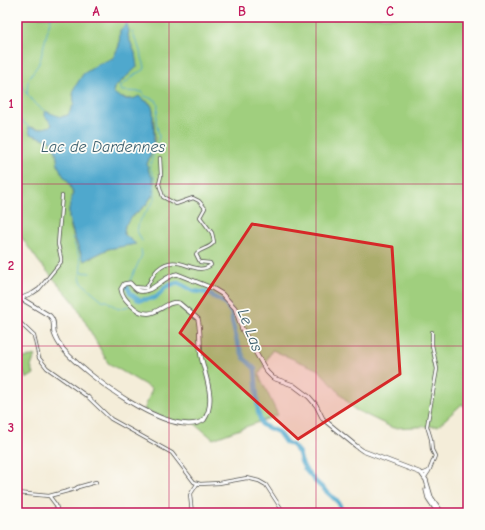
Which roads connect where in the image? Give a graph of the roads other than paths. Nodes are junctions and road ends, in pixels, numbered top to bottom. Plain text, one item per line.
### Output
1 (160, 158) dead end
2 (62, 196) dead end
3 (134, 288) junction
4 (17, 296) edge
5 (21, 298) junction
6 (17, 320) edge
7 (432, 332) dead end
8 (423, 475) junction
9 (96, 482) dead end
10 (197, 484) junction
11 (17, 493) edge
12 (49, 496) junction
13 (58, 513) edge
14 (192, 513) edge
15 (220, 513) edge
16 (227, 513) edge
17 (284, 513) edge
18 (438, 513) edge
19 (442, 513) edge

1 - 3 street
2 - 5 street
3 - 5 street
3 - 8 street
4 - 5 street
6 - 10 street
7 - 8 street
8 - 18 street
8 - 19 street
9 - 12 street
10 - 14 street
10 - 17 street
11 - 12 street
12 - 13 street
15 - 16 street

